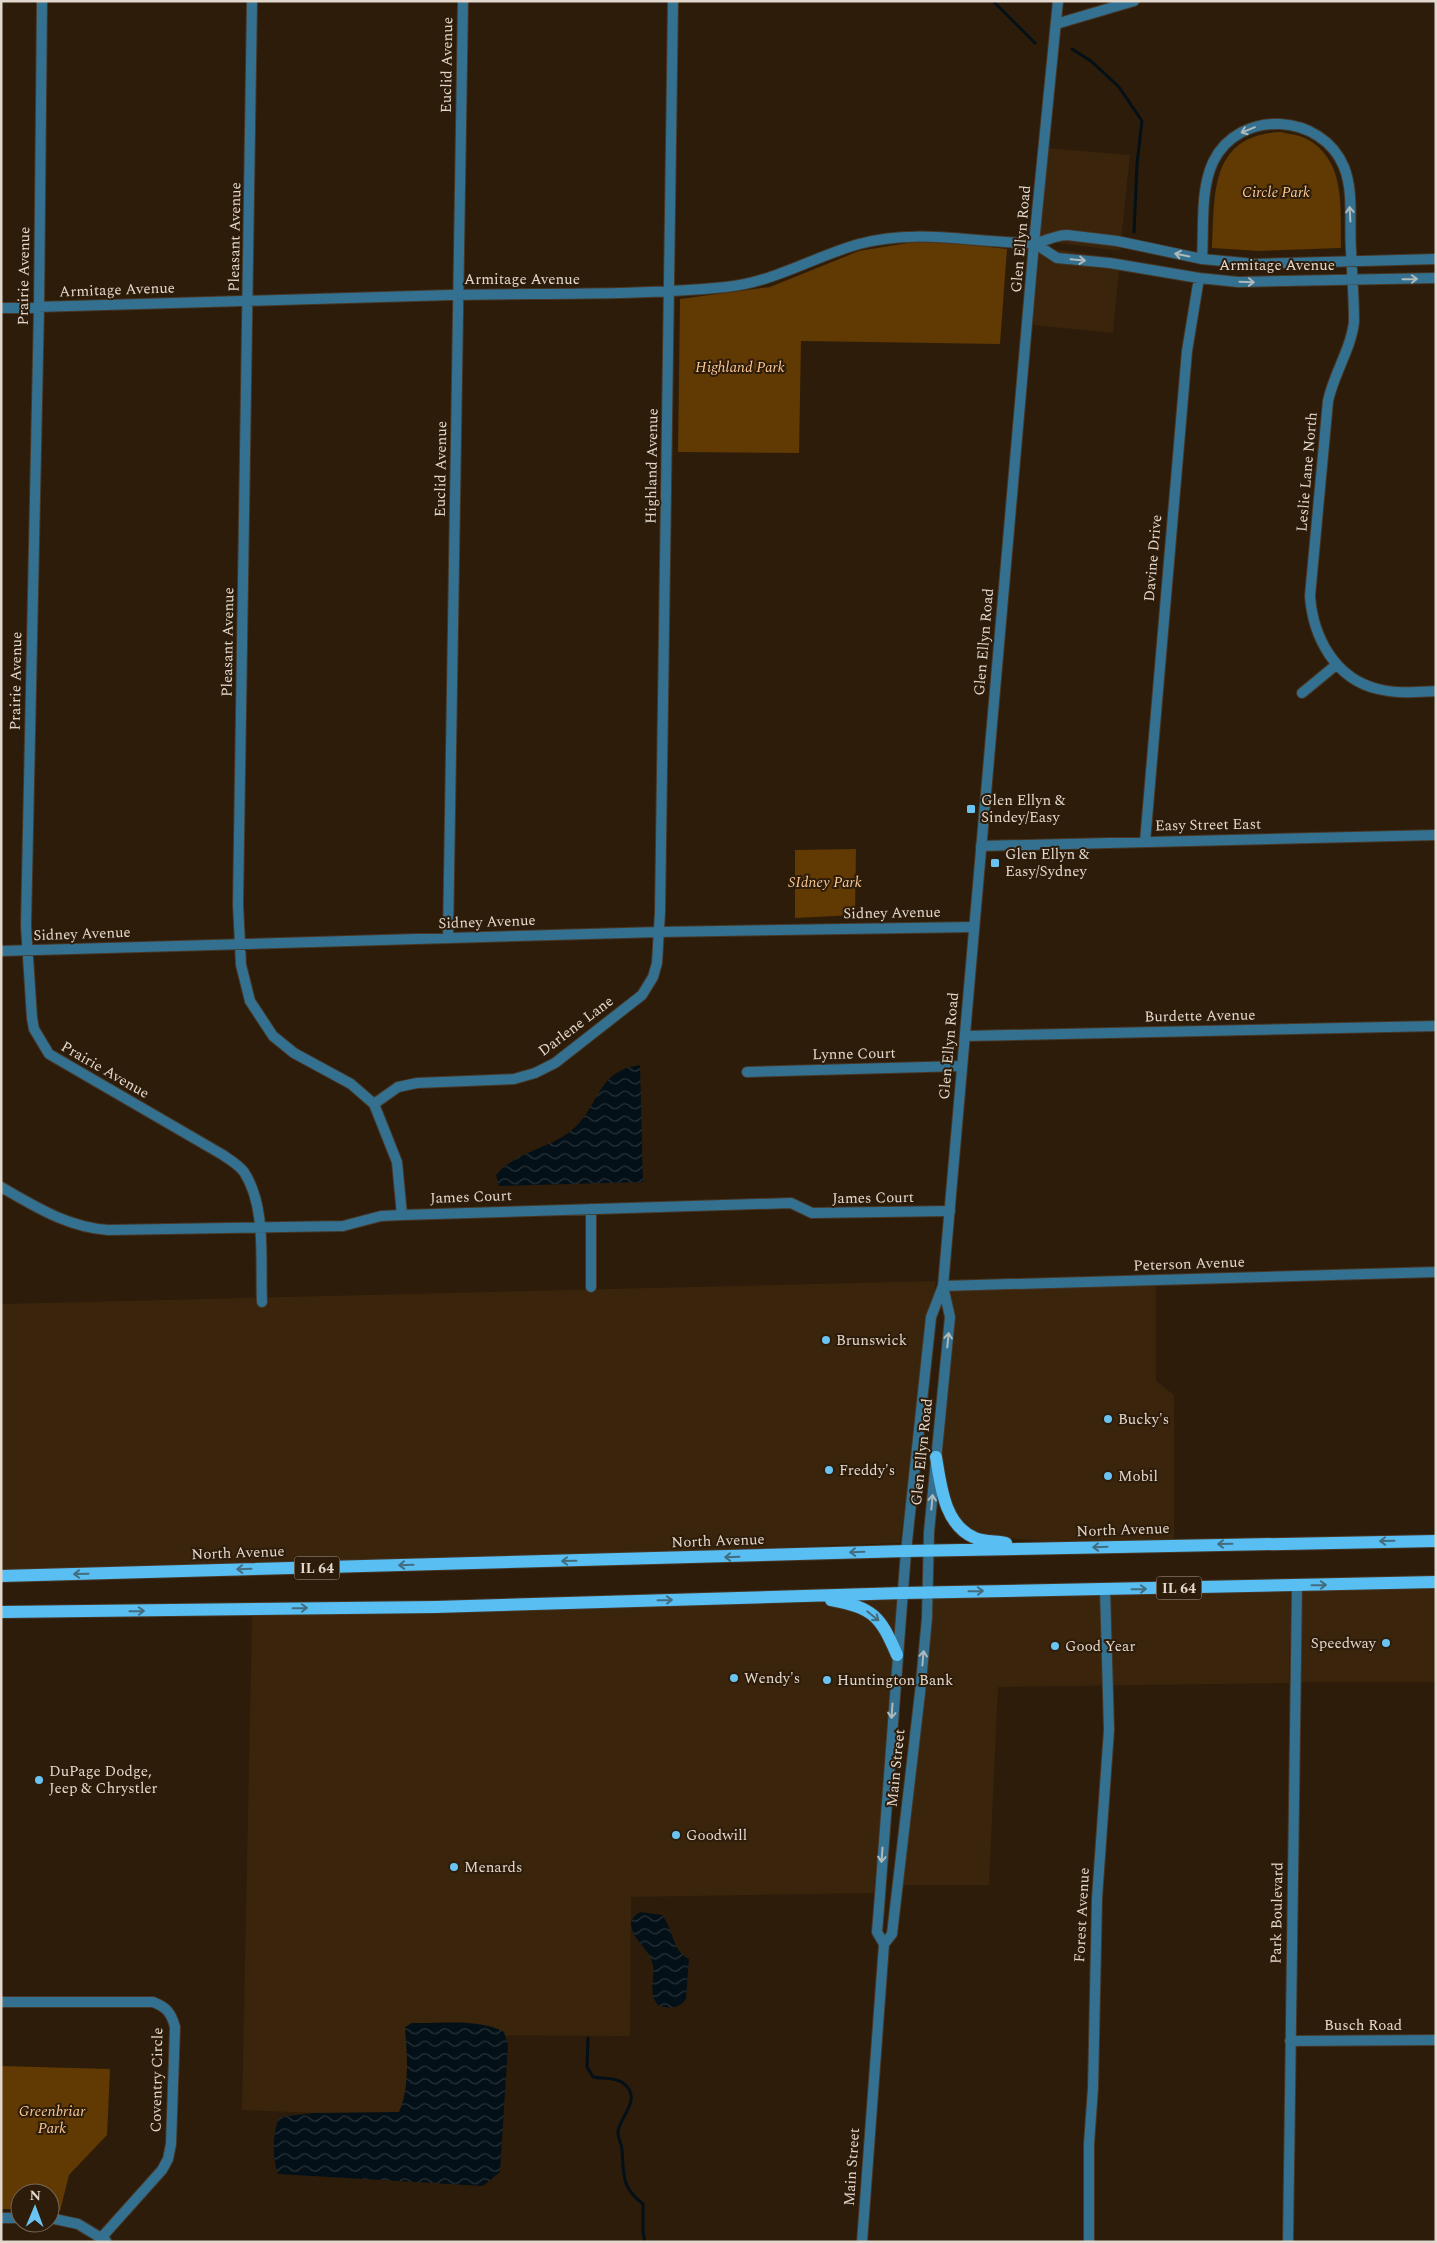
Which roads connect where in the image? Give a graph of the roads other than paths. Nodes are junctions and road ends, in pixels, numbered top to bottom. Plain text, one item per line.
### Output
1 (42, 1) edge
2 (252, 1) edge
3 (463, 1) edge
4 (673, 1) edge
5 (1058, 1) edge
6 (1134, 1) edge
7 (1056, 24) junction
8 (1034, 243) junction
9 (1202, 259) junction
10 (1436, 259) edge
11 (1353, 262) junction
12 (1199, 278) junction
13 (1436, 278) edge
14 (1353, 280) junction
15 (670, 290) junction
16 (459, 295) junction
17 (249, 300) junction
18 (39, 307) junction
19 (1, 308) edge
20 (1336, 665) junction
21 (1436, 691) edge
22 (1302, 693) dead end
23 (1436, 835) edge
24 (1145, 842) junction
25 (981, 846) junction
26 (974, 927) junction
27 (659, 932) junction
28 (448, 938) junction
29 (241, 943) junction
30 (28, 950) junction
31 (1, 951) edge
32 (1436, 1026) edge
33 (965, 1036) junction
34 (962, 1066) junction
35 (747, 1072) dead end
36 (374, 1104) junction
37 (1, 1187) edge
38 (591, 1208) junction
39 (950, 1211) junction
40 (402, 1215) junction
41 (260, 1228) junction
42 (1436, 1272) edge
43 (943, 1286) junction
44 (591, 1287) dead end
45 (262, 1302) dead end
46 (936, 1457) junction
47 (1436, 1541) edge
48 (1079, 1547) junction
49 (928, 1550) junction
50 (906, 1551) junction
51 (1, 1576) edge
52 (1436, 1582) edge
53 (1297, 1585) junction
54 (1105, 1589) junction
55 (928, 1592) junction
56 (903, 1593) junction
57 (793, 1597) junction
58 (1, 1612) edge
59 (897, 1655) junction
60 (884, 1944) junction
61 (1, 2002) edge
62 (1436, 2040) edge
63 (1290, 2041) junction
64 (60, 2220) edge
65 (104, 2239) edge
66 (862, 2242) edge
67 (1089, 2242) edge
68 (1288, 2242) edge

1 - 18 street, Prairie Avenue
2 - 17 street, Pleasant Avenue
3 - 16 street, Euclid Avenue
4 - 15 street, Highland Avenue
5 - 7 street, Glen Ellyn Road
6 - 7 street
7 - 8 street, Glen Ellyn Road
9 -> 8 street, Armitage Avenue
8 -> 12 street, Armitage Avenue
8 - 15 street, Armitage Avenue
8 - 25 street, Glen Ellyn Road
9 - 11 street, Armitage Avenue
11 -> 9 street
10 - 11 street, Armitage Avenue
11 - 14 street, Leslie Lane North
12 -> 14 street, Armitage Avenue
12 - 24 street, Davine Drive
14 -> 13 street, Armitage Avenue
14 - 20 street, Leslie Lane North
15 - 16 street, Armitage Avenue
15 - 27 street, Highland Avenue
16 - 17 street, Armitage Avenue
16 - 28 street, Euclid Avenue
17 - 18 street, Armitage Avenue
17 - 29 street, Pleasant Avenue
18 - 19 street, Armitage Avenue
18 - 30 street, Prairie Avenue
20 - 21 street
20 - 22 street
23 - 24 street, Easy Street East
24 - 25 street, Easy Street East
25 - 26 street, Glen Ellyn Road
26 - 27 street, Sidney Avenue
26 - 33 street, Glen Ellyn Road
27 - 28 street, Sidney Avenue
27 - 36 street, Darlene Lane
28 - 29 street, Sidney Avenue
29 - 30 street, Sidney Avenue
29 - 36 street, Pleasant Avenue
30 - 31 street, Sidney Avenue
30 - 41 street, Prairie Avenue
32 - 33 street, Burdette Avenue
33 - 34 street, Glen Ellyn Road
34 - 35 street, Lynne Court
34 - 39 street, Glen Ellyn Road
36 - 40 street, Pleasant Avenue
37 - 41 street, James Court
38 - 39 street, James Court
38 - 40 street, James Court
38 - 44 street
39 - 43 street, Glen Ellyn Road
40 - 41 street, James Court
41 - 45 street, Prairie Avenue
42 - 43 street, Peterson Avenue
46 -> 43 street, Glen Ellyn Road
43 - 50 street, Glen Ellyn Road
46 - 48 main road
49 -> 46 street, Glen Ellyn Road
47 -> 48 main road, North Avenue / IL 64
48 - 49 main road, North Avenue / IL 64
49 - 50 main road, North Avenue / IL 64
49 - 55 street, Glen Ellyn Road
50 -> 51 main road, North Avenue / IL 64
50 - 56 street, Glen Ellyn Road
53 -> 52 main road, IL 64
54 -> 53 main road, IL 64
53 - 63 street, Park Boulevard
55 -> 54 main road, IL 64
54 - 67 street, Forest Avenue
55 - 56 main road, IL 64
60 -> 55 street, Main Street
56 - 57 main road, IL 64
56 - 59 street, Main Street
58 -> 57 main road, IL 64
57 -> 59 main road
59 -> 60 street, Main Street
60 - 66 street, Main Street
61 - 65 street, Coventry Circle
62 - 63 street, Busch Road
63 - 68 street, Park Boulevard
64 - 65 street

